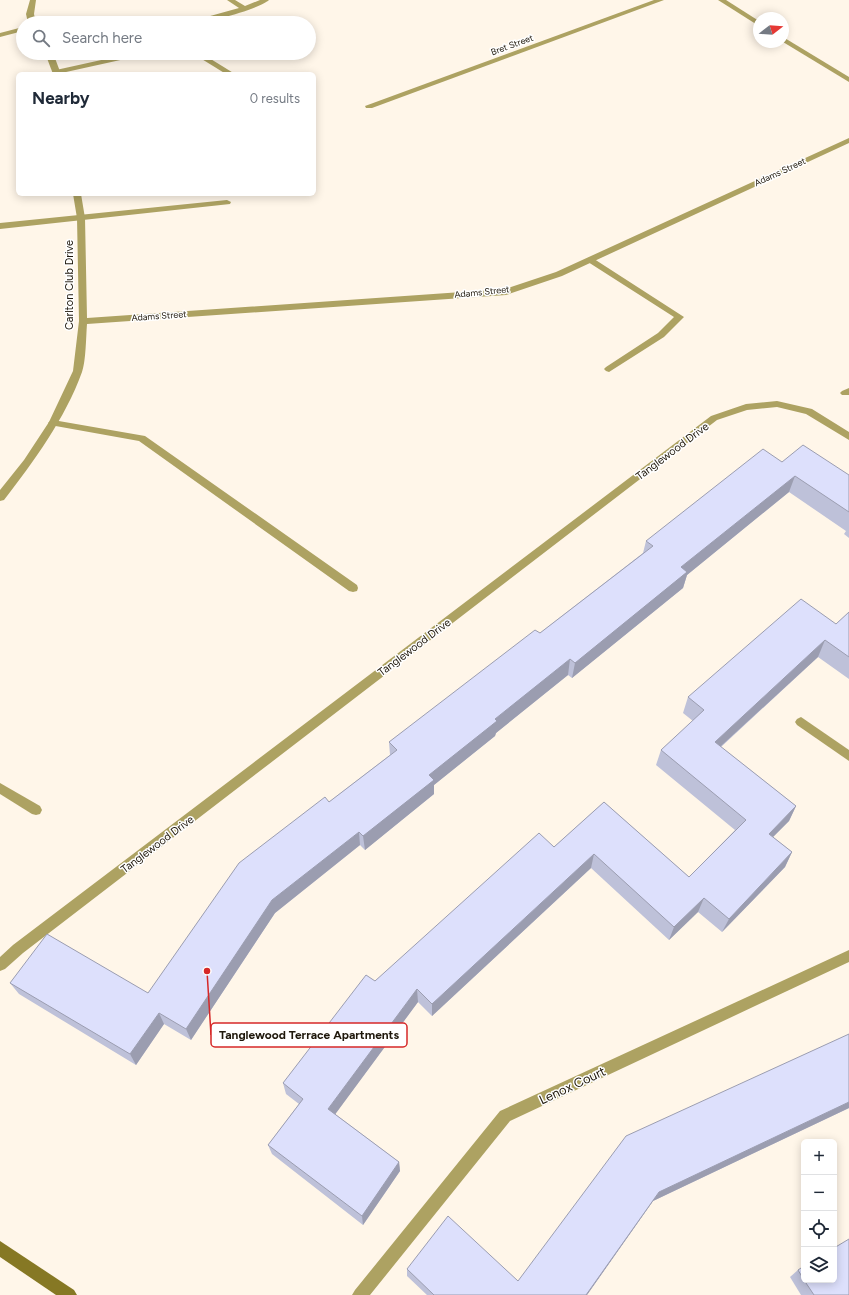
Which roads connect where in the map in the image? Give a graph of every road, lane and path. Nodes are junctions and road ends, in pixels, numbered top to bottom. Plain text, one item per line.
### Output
1 (33, 0) edge
2 (230, 0) edge
3 (266, 0) edge
4 (661, 0) edge
5 (721, 0) edge
6 (245, 9) junction
7 (30, 16) edge
8 (216, 16) edge
9 (753, 20) edge
10 (16, 31) edge
11 (0, 35) edge
12 (789, 43) edge
13 (51, 60) edge
14 (113, 60) edge
15 (208, 60) edge
16 (56, 72) edge
17 (60, 72) edge
18 (228, 72) edge
19 (849, 80) edge
20 (369, 106) dead end
21 (849, 140) edge
22 (77, 196) edge
23 (227, 202) dead end
24 (80, 218) junction
25 (0, 226) edge
26 (591, 260) junction
27 (83, 321) junction
28 (609, 369) dead end
29 (53, 423) junction
30 (849, 437) edge
31 (0, 497) edge
32 (353, 588) dead end
33 (801, 722) dead end
34 (849, 756) edge
35 (0, 788) edge
36 (36, 810) dead end
37 (849, 956) edge
38 (0, 965) edge
39 (0, 1248) edge
40 (45, 1279) junction
41 (55, 1295) edge
42 (69, 1295) edge
43 (360, 1295) edge

1 - 7 street
2 - 6 street
3 - 6 street
4 - 20 street, Bret Street
5 - 9 street
6 - 8 street
10 - 11 street
12 - 19 street
13 - 16 street
14 - 17 street
15 - 18 street
21 - 26 street, Adams Street
22 - 24 street, Carlton Club Drive
23 - 24 street
24 - 25 street
24 - 27 street, Carlton Club Drive
26 - 27 street, Adams Street
26 - 28 street
27 - 29 street, Carlton Club Drive
29 - 31 street, Carlton Club Drive
29 - 32 street
30 - 38 street, Tanglewood Drive
33 - 34 street
35 - 36 street
37 - 43 street, Lenox Court
39 - 40 main road
40 - 41 street
40 - 42 main road

